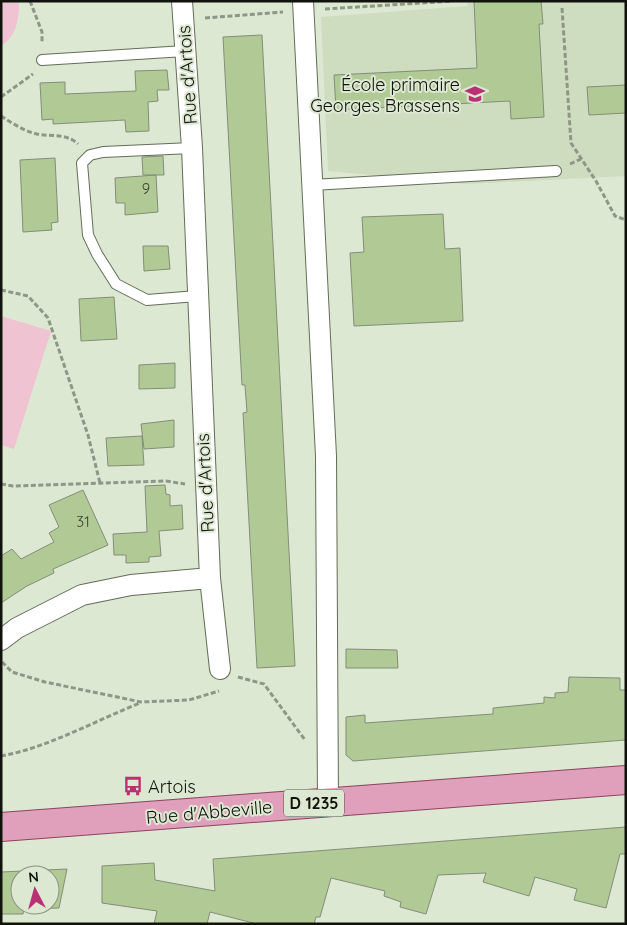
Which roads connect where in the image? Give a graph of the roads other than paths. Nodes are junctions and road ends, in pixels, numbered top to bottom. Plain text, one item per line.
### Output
1 (182, 1) edge
2 (303, 1) edge
3 (185, 51) junction
4 (42, 60) dead end
5 (192, 148) junction
6 (556, 171) dead end
7 (312, 186) junction
8 (197, 296) junction
9 (210, 578) junction
10 (1, 640) edge
11 (220, 669) dead end
12 (626, 780) edge
13 (328, 802) junction
14 (1, 826) edge

1 - 3 street, Rue d'Artois
2 - 7 street
3 - 4 lane
3 - 5 street, Rue d'Artois
5 - 8 street, Rue d'Artois
5 - 8 lane, Rue d'Artois
6 - 7 lane
7 - 13 street
8 - 9 street, Rue d'Artois
9 - 10 street
9 - 11 street, Rue d'Artois
12 - 13 main road, Rue d'Abbeville / D 1235
13 - 14 main road, Rue d'Abbeville / D 1235

